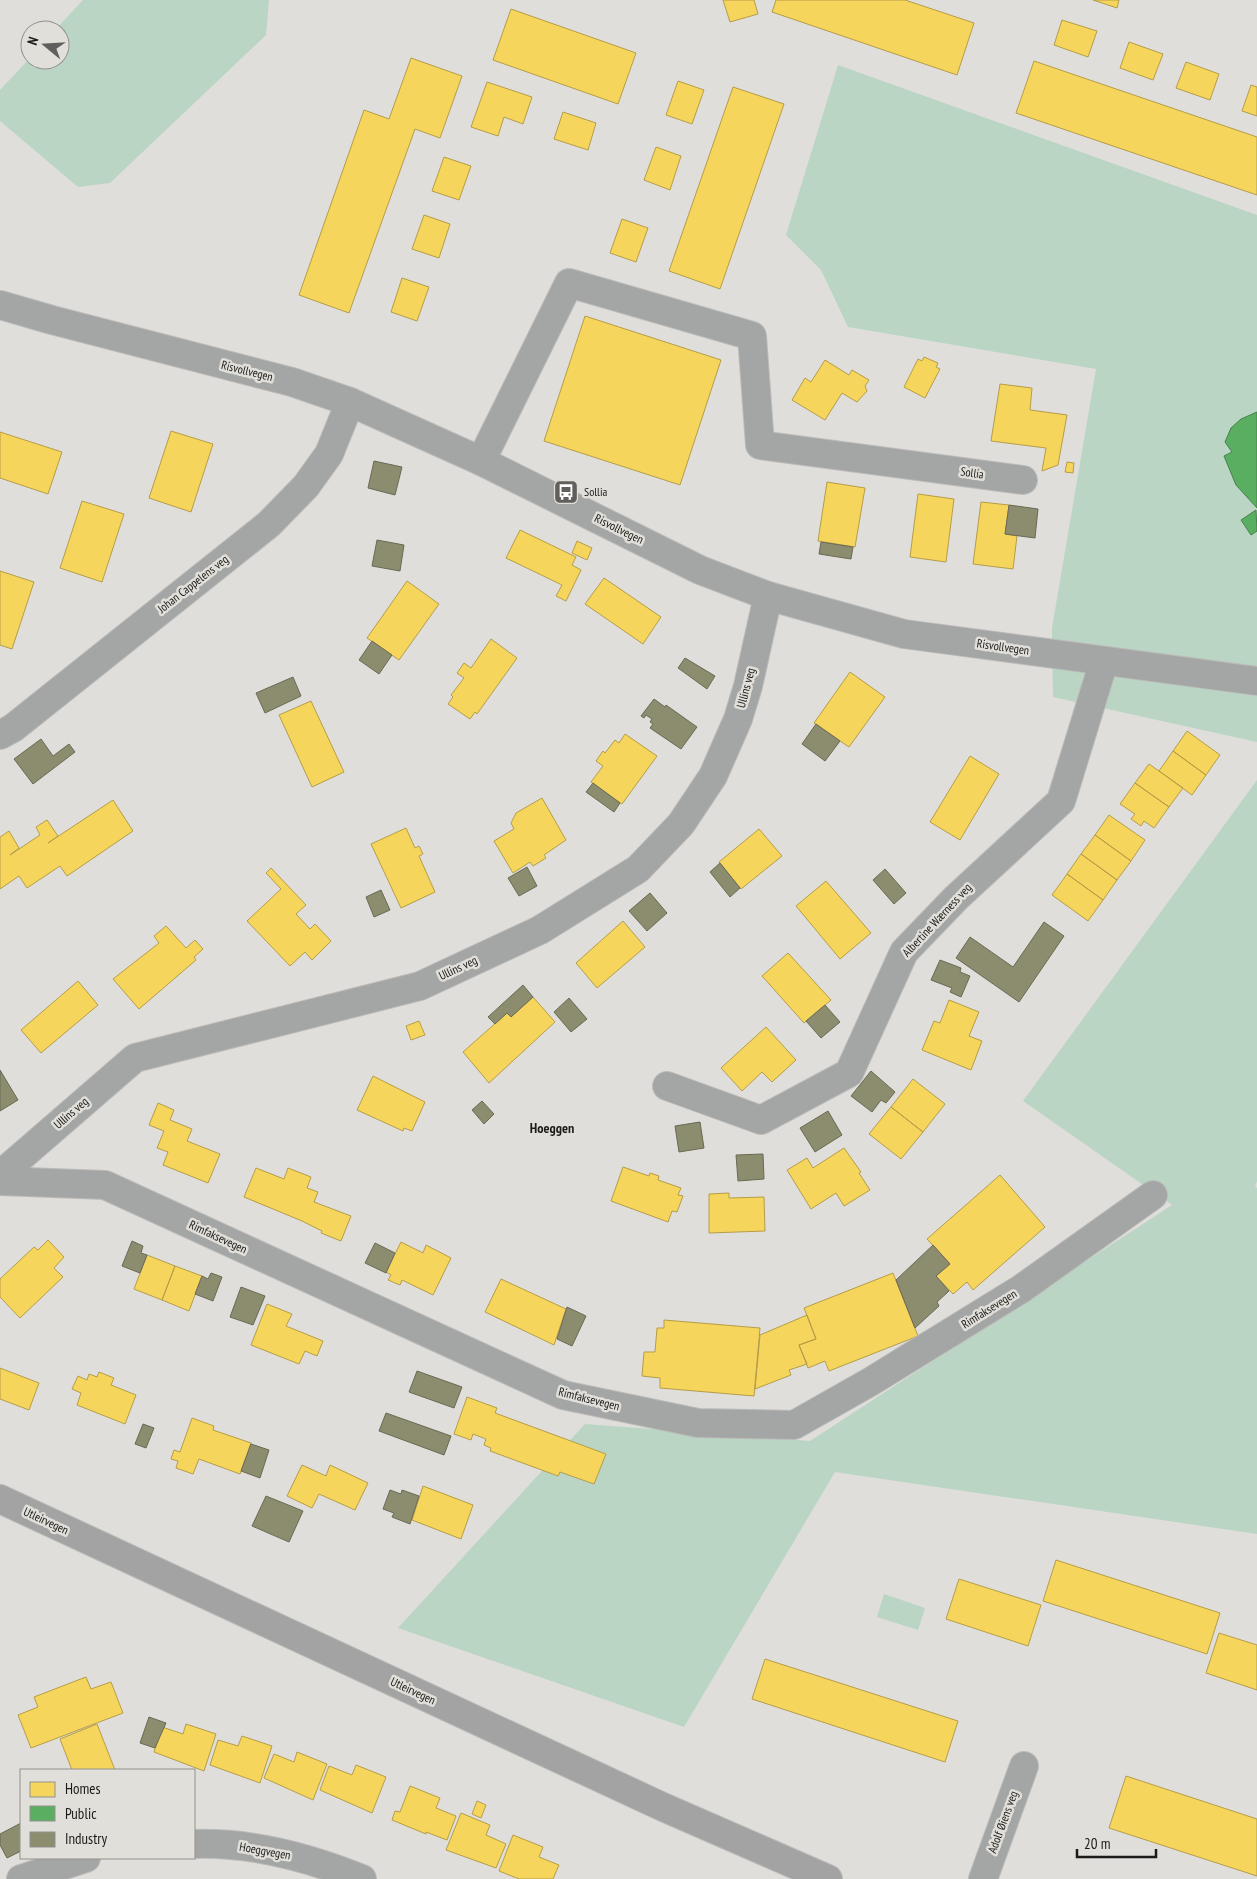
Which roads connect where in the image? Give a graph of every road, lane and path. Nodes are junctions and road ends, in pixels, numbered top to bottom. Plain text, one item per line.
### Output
1 (0, 305) edge
2 (350, 402) junction
3 (480, 461) junction
4 (1023, 480) dead end
5 (768, 596) junction
6 (1104, 661) junction
7 (1257, 681) edge
8 (0, 735) edge
9 (667, 1086) dead end
10 (0, 1175) edge
11 (0, 1181) edge
12 (1153, 1195) dead end
13 (0, 1499) edge
14 (1024, 1766) dead end
15 (195, 1844) edge
16 (83, 1859) edge
17 (21, 1879) edge
18 (362, 1879) edge
19 (828, 1879) edge
20 (983, 1879) edge

1 - 2 street, Risvollvegen
2 - 3 street, Risvollvegen
2 - 8 street, Johan Cappelens veg
3 - 4 street, Sollia
3 - 5 street, Risvollvegen
5 - 6 street, Risvollvegen
5 - 10 street, Ullins veg
6 - 7 street, Risvollvegen
6 - 9 street, Albertine Wærness veg
11 - 12 street, Rimfaksevegen
13 - 19 main road, Utleirvegen
14 - 20 street, Adolf Øiens veg
15 - 18 street, Hoeggvegen
16 - 17 street

